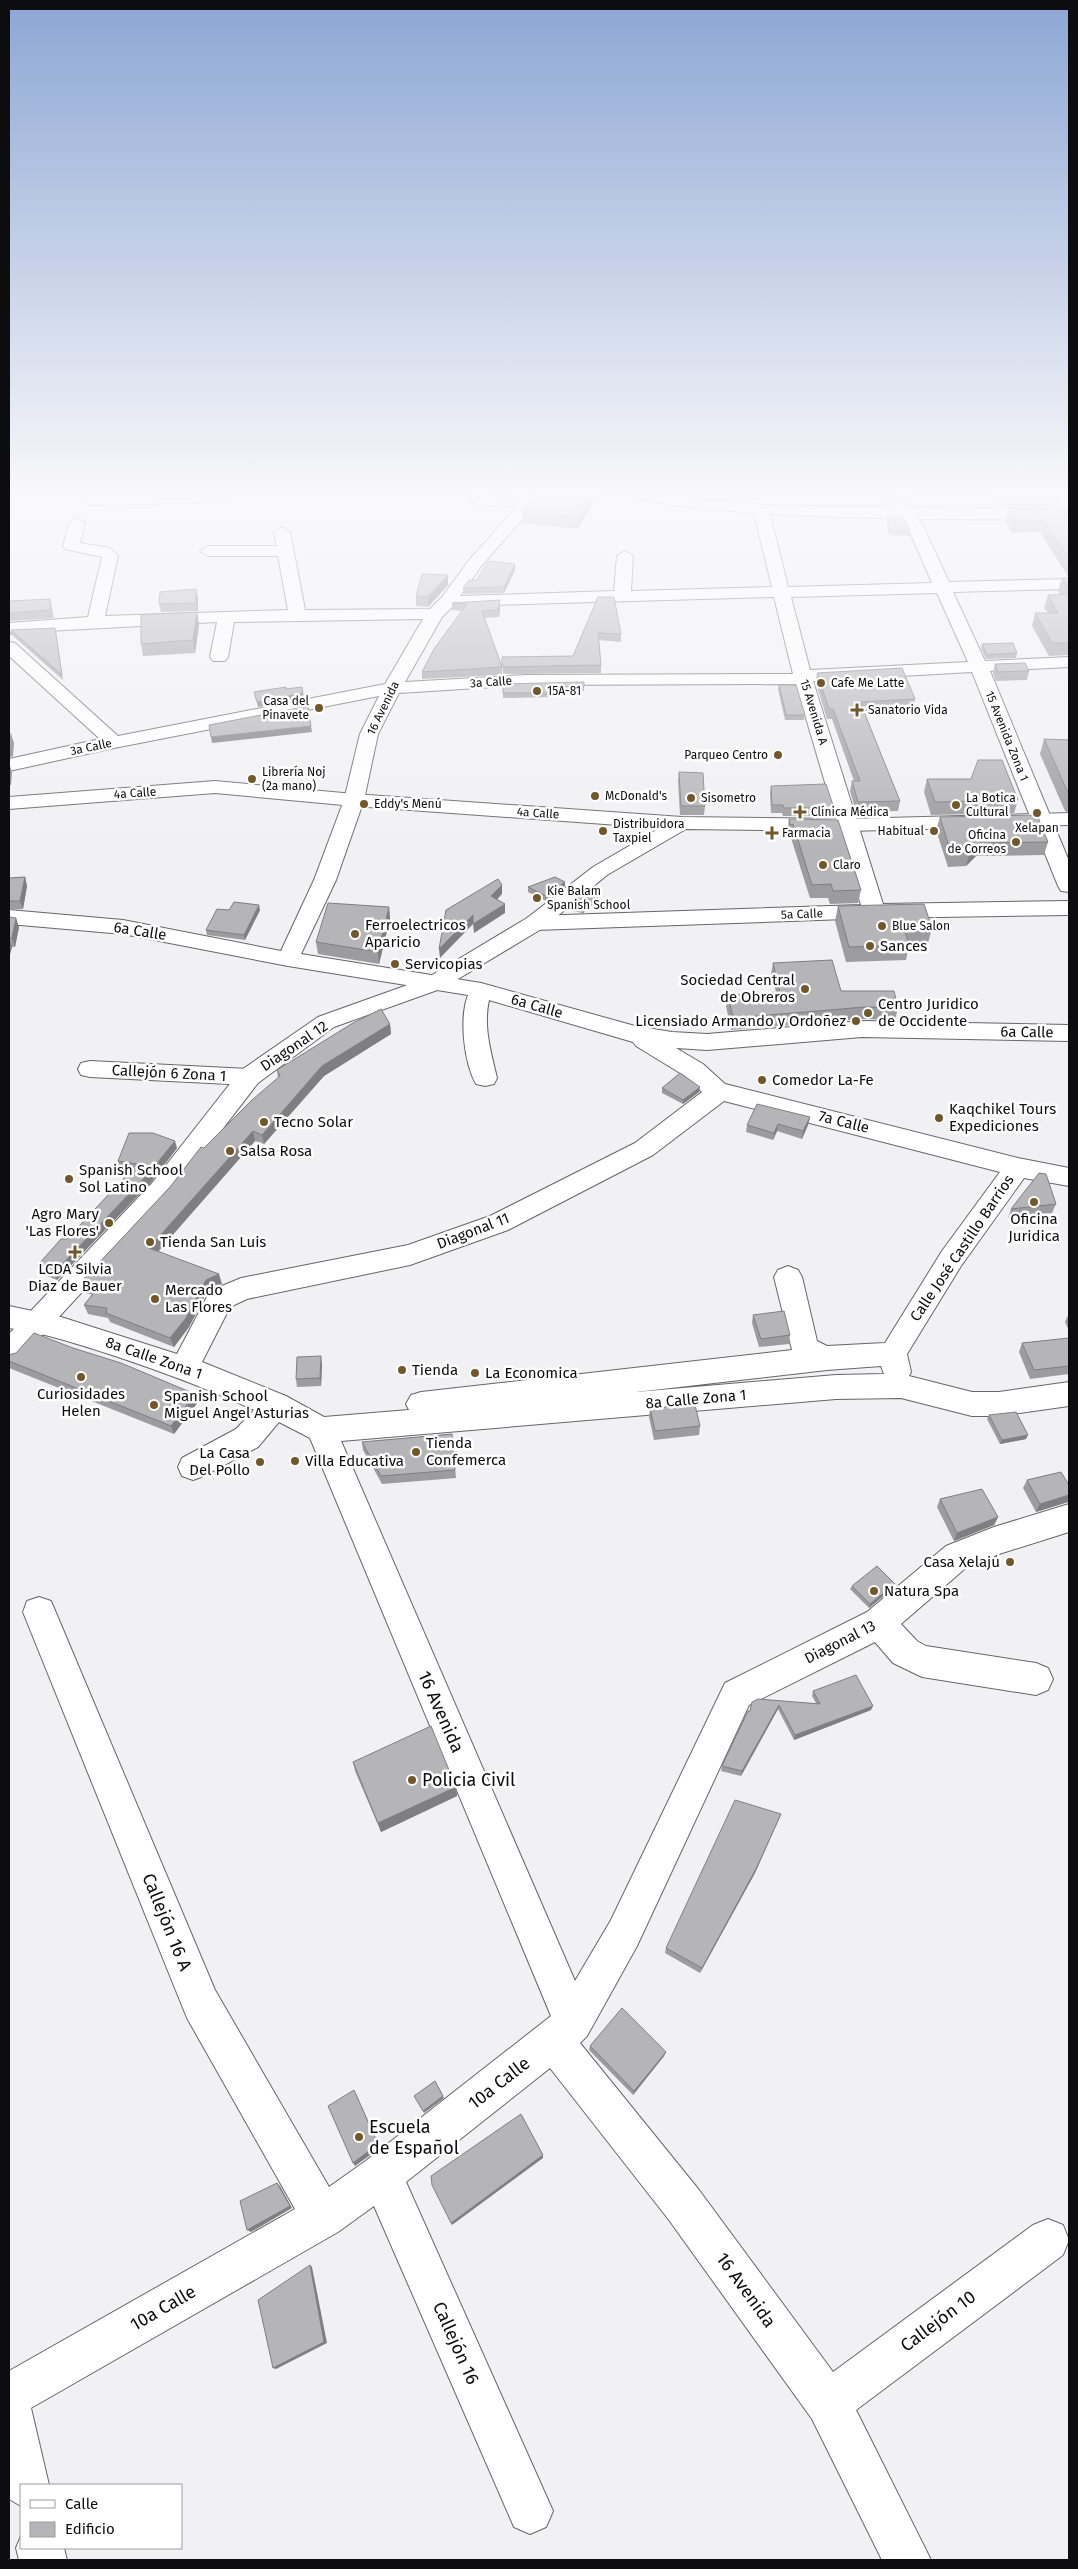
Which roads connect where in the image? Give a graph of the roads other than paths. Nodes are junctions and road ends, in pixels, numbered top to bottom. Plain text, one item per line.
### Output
1 (98, 611) edge
2 (295, 611) edge
3 (438, 611) edge
4 (787, 611) edge
5 (953, 611) edge
6 (435, 614) junction
7 (296, 615) junction
8 (226, 617) junction
9 (96, 620) junction
10 (9, 628) edge
11 (9, 647) edge
12 (219, 657) dead end
13 (1069, 662) edge
14 (979, 667) junction
15 (803, 679) junction
16 (392, 688) junction
17 (114, 742) junction
18 (9, 766) edge
19 (354, 800) junction
20 (9, 803) edge
21 (1040, 819) junction
22 (1069, 819) edge
23 (682, 823) junction
24 (848, 826) junction
25 (1069, 886) edge
26 (1069, 908) edge
27 (874, 911) junction
28 (9, 917) edge
29 (535, 923) junction
30 (288, 959) junction
31 (435, 983) junction
32 (480, 990) junction
33 (1069, 1032) edge
34 (634, 1034) junction
35 (728, 1040) junction
36 (90, 1069) dead end
37 (249, 1077) junction
38 (486, 1078) dead end
39 (720, 1091) junction
40 (1018, 1167) junction
41 (1069, 1177) edge
42 (788, 1277) dead end
43 (9, 1317) edge
44 (39, 1320) junction
45 (9, 1352) edge
46 (893, 1354) junction
47 (828, 1358) junction
48 (185, 1367) junction
49 (901, 1386) junction
50 (836, 1387) junction
51 (1069, 1394) edge
52 (276, 1405) junction
53 (320, 1430) junction
54 (193, 1467) dead end
55 (1069, 1518) edge
56 (39, 1612) dead end
57 (879, 1623) junction
58 (1036, 1679) dead end
59 (737, 1694) joint
60 (563, 2031) junction
61 (382, 2175) junction
62 (324, 2217) junction
63 (1048, 2240) dead end
64 (9, 2396) edge
65 (828, 2403) junction
66 (9, 2410) edge
67 (26, 2484) edge
68 (530, 2511) dead end
69 (907, 2560) edge

1 - 9 street
2 - 7 street
3 - 6 street, 16 Avenida
4 - 15 street, 15 Avenida A
5 - 14 street, 15 Avenida Zona 1
6 - 7 street
6 - 16 street, 16 Avenida
7 - 8 street
8 - 9 street
8 - 12 street
9 - 10 street
11 - 17 street
13 - 14 street, 3a Calle
14 - 15 street, 3a Calle
14 - 21 street, 15 Avenida Zona 1
15 - 16 street, 3a Calle
15 - 24 street, 15 Avenida A
16 - 17 street, 3a Calle
16 - 19 street, 16 Avenida
17 - 18 street, 3a Calle
19 - 20 street, 4a Calle
19 - 23 street, 4a Calle
19 - 30 street, 16 Avenida
21 - 22 street, 4a Calle
21 - 24 street, 4a Calle
21 - 25 street, 15 Avenida Zona 1
23 - 24 street, 4a Calle
23 - 29 street, Diagonal 12
24 - 27 street, 15 Avenida A
26 - 27 street, 5a Calle
27 - 29 street, 5a Calle
28 - 30 street, 6a Calle
29 - 31 street, Diagonal 12
30 - 31 street, 6a Calle
31 - 32 street, 6a Calle
31 - 37 street, Diagonal 12
32 - 34 street, 6a Calle
32 - 38 street
33 - 35 street, 6a Calle
34 - 35 street, 6a Calle
34 - 39 street, 7a Calle
35 - 39 street
36 - 37 street, Callejón 6 Zona 1
37 - 44 street, Diagonal 12
39 - 40 street, 7a Calle
39 - 48 street, Diagonal 11
40 - 41 street, 7a Calle
40 - 46 street, Calle José Castillo Barrios
42 - 47 street
43 - 44 street, 8a Calle Zona 1
44 - 45 street, Diagonal 12
44 - 48 street, 8a Calle Zona 1
46 - 47 street, 8a Calle Zona 1
46 - 49 street
47 - 50 street
47 - 53 street, 8a Calle Zona 1
48 - 52 street, 8a Calle Zona 1
49 - 50 street, 8a Calle Zona 1
49 - 51 street, 8a Calle Zona 1
50 - 53 street, 8a Calle Zona 1
52 - 53 street, 8a Calle Zona 1
52 - 54 street
53 - 60 street, 16 Avenida
55 - 57 street, Diagonal 13
56 - 62 street, Callejón 16 A
57 - 58 street
57 - 59 street, Diagonal 13
59 - 60 street, 10a Calle
60 - 61 street, 10a Calle
60 - 65 street, 16 Avenida
61 - 62 street, 10a Calle
61 - 68 street, Callejón 16
62 - 64 street, 10a Calle
63 - 65 street, Callejón 10
65 - 69 street, 16 Avenida
66 - 67 street

